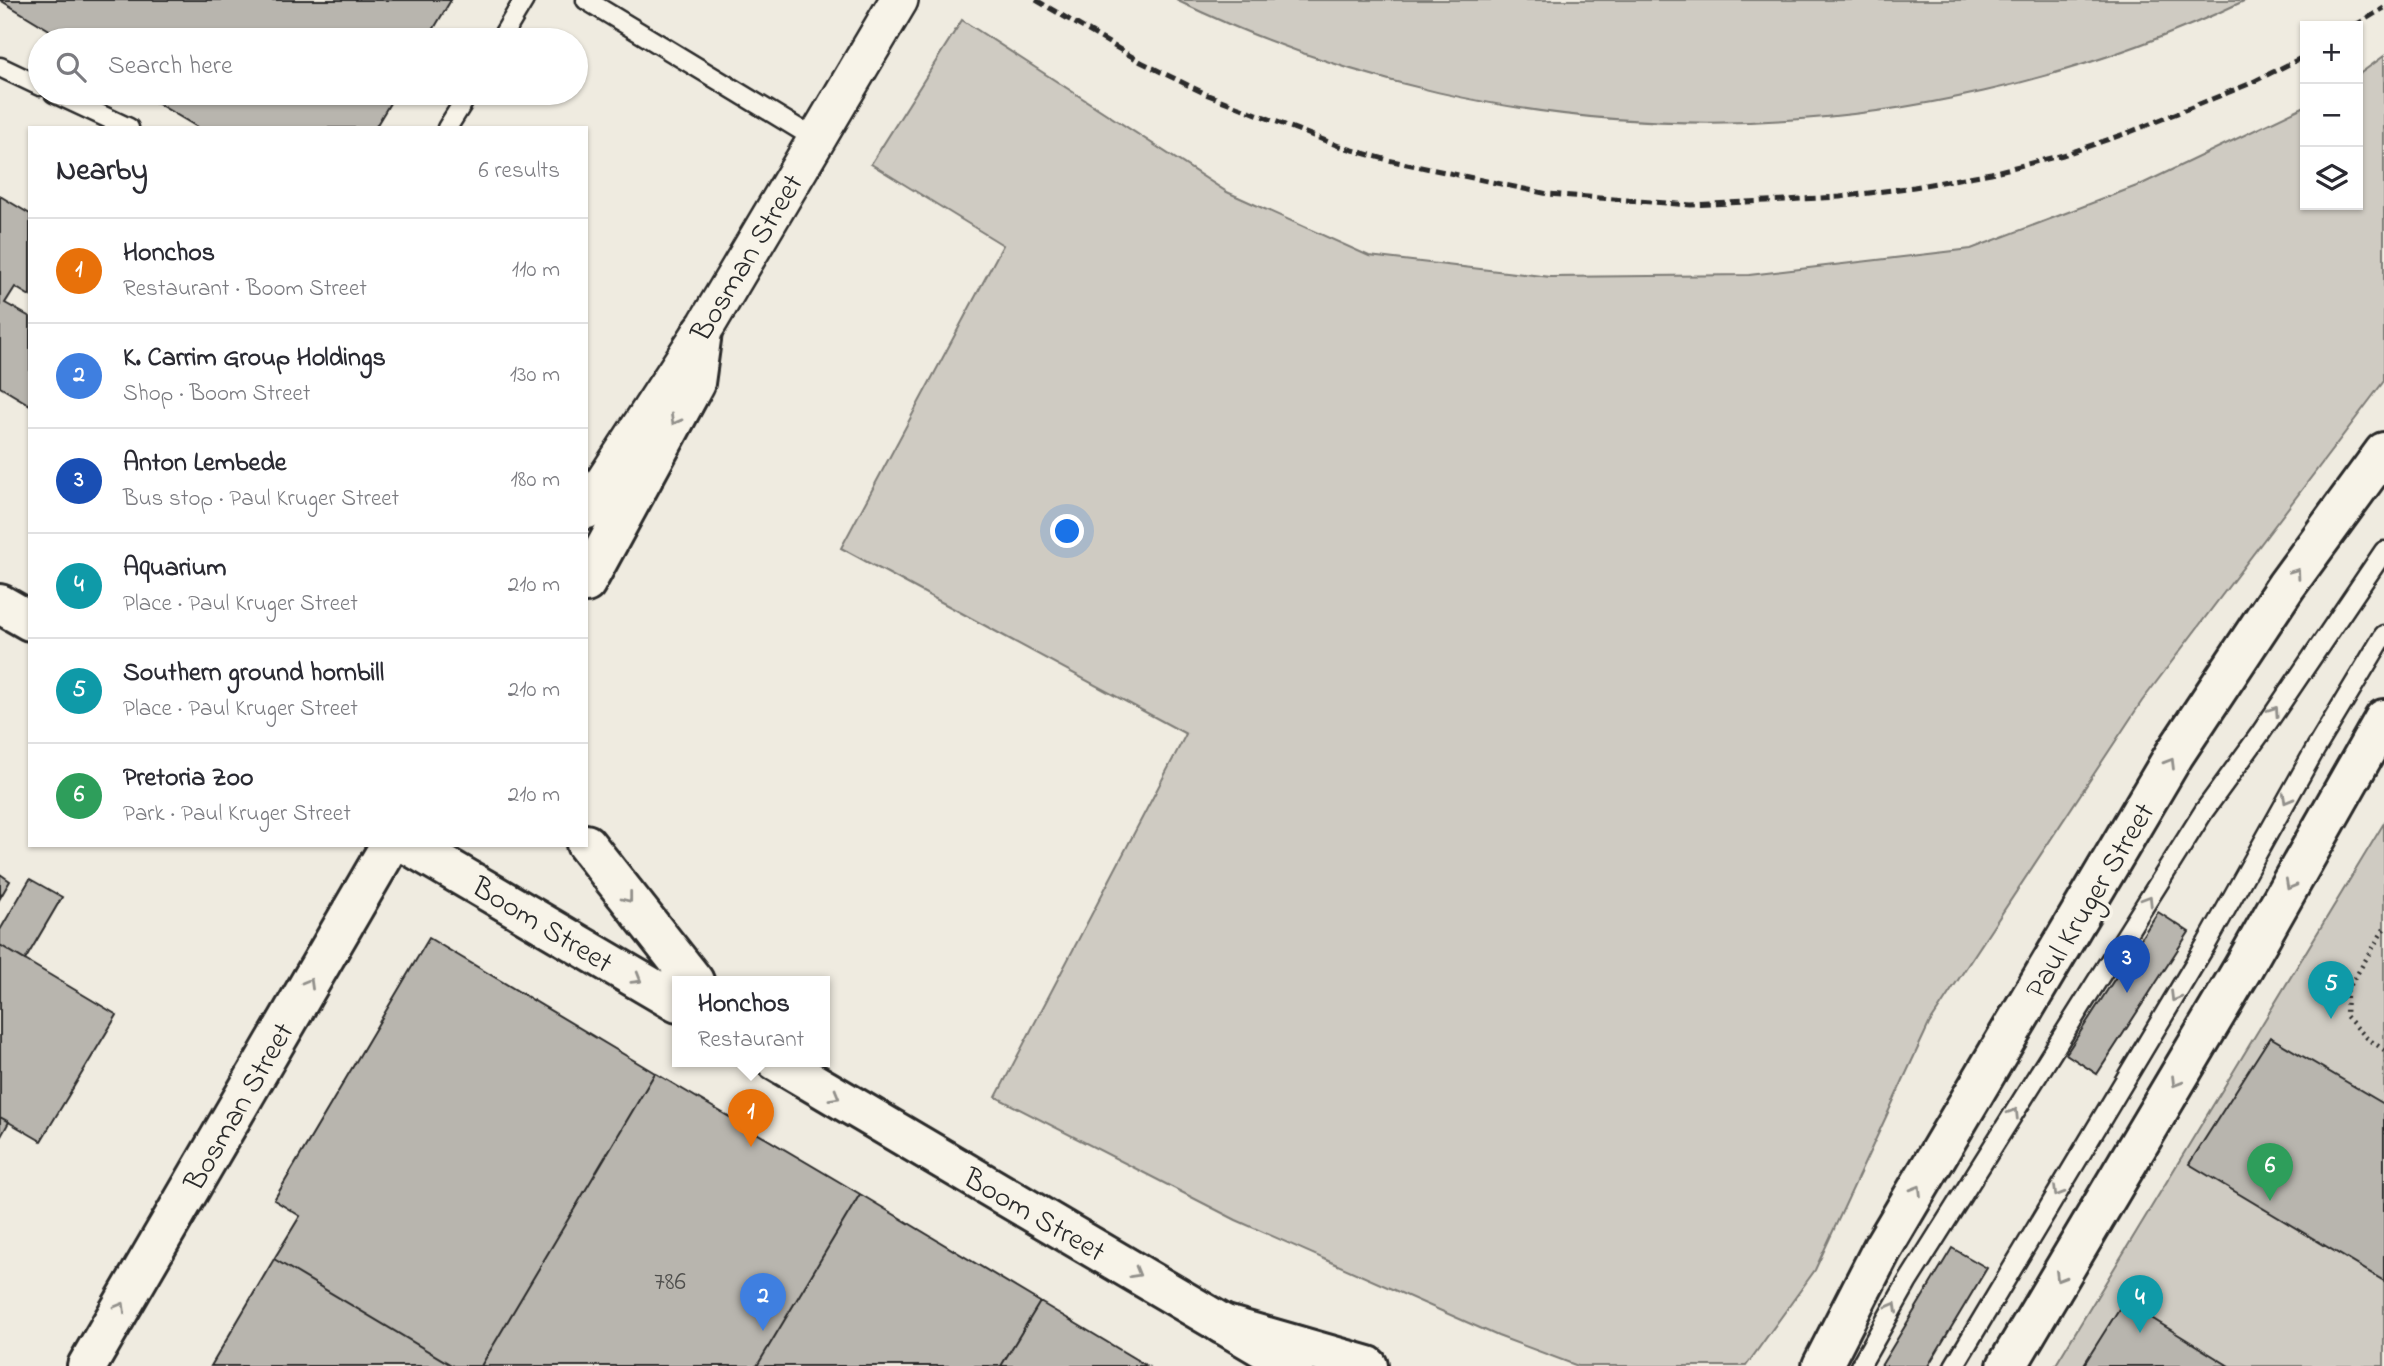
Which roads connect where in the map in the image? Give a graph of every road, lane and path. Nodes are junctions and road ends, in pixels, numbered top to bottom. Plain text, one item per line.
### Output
1 (524, 0) edge
2 (586, 0) edge
3 (899, 0) edge
4 (507, 28) edge
5 (0, 67) edge
6 (28, 80) edge
7 (80, 105) edge
8 (461, 105) edge
9 (125, 126) edge
10 (448, 126) edge
11 (817, 140) junction
12 (702, 332) junction
13 (2384, 452) edge
14 (588, 507) edge
15 (2384, 551) edge
16 (588, 579) edge
17 (0, 604) edge
18 (28, 620) edge
19 (2384, 635) edge
20 (2384, 719) edge
21 (389, 847) edge
22 (412, 847) edge
23 (588, 847) edge
24 (2384, 929) edge
25 (690, 976) edge
26 (672, 1000) edge
27 (2384, 1050) edge
28 (786, 1067) edge
29 (1882, 1249) junction
30 (1222, 1324) junction
31 (87, 1366) edge
32 (1294, 1366) edge
33 (1368, 1366) edge
34 (1799, 1366) edge
35 (1822, 1366) edge
36 (1860, 1366) edge
37 (1954, 1366) edge
38 (2007, 1366) edge

1 - 4 lane
2 - 11 lane
3 - 11 street, Bosman Street
5 - 6 lane
7 - 9 lane
8 - 10 lane
11 - 12 street, Bosman Street
12 - 14 street, Bosman Street
12 -> 16 main road
29 -> 13 main road, Paul Kruger Street
36 -> 15 lane, Paul Kruger Street
17 - 18 main road
19 -> 37 lane
20 -> 38 main road
31 -> 21 main road, Bosman Street
22 -> 26 main road, Boom Street
23 -> 25 main road
24 - 27 path
28 -> 30 main road, Boom Street
29 - 34 main road
29 - 35 main road, Paul Kruger Street
30 - 32 main road, Boom Street
30 - 33 main road

